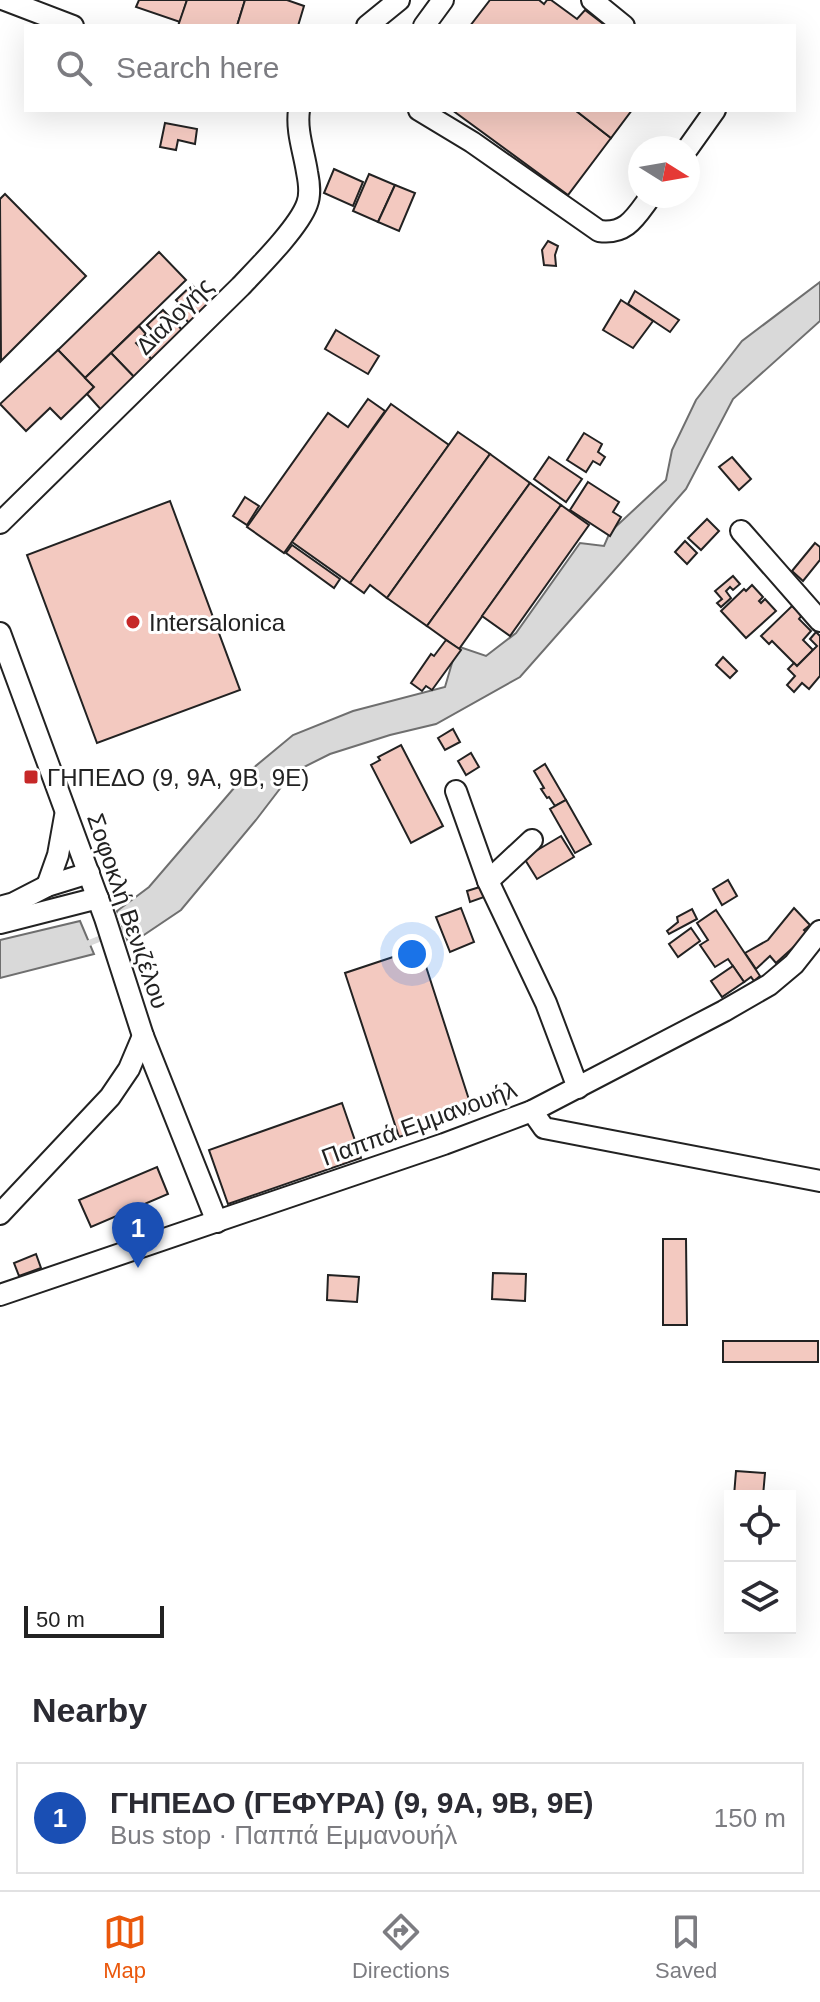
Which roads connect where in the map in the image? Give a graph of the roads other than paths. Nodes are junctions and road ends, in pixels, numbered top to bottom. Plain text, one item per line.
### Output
1 (5, 0) edge
2 (399, 0) edge
3 (443, 0) edge
4 (592, 0) edge
5 (68, 24) edge
6 (369, 24) edge
7 (425, 24) edge
8 (622, 24) edge
9 (297, 112) edge
10 (422, 112) edge
11 (714, 112) edge
12 (697, 136) edge
13 (642, 208) edge
14 (0, 523) edge
15 (741, 531) dead end
16 (820, 621) edge
17 (0, 633) edge
18 (456, 791) dead end
19 (66, 812) junction
20 (532, 840) dead end
21 (89, 873) junction
22 (488, 881) junction
23 (47, 886) junction
24 (0, 907) edge
25 (102, 908) junction
26 (0, 923) edge
27 (820, 931) edge
28 (143, 1036) junction
29 (578, 1088) junction
30 (532, 1111) junction
31 (820, 1181) edge
32 (0, 1214) edge
33 (217, 1222) junction
34 (0, 1295) edge

1 - 5 street
2 - 6 street
3 - 7 street
4 - 8 street
9 - 14 street, Διαλογής
10 - 13 street
11 - 12 street
15 - 16 street
17 - 19 street, Σοφοκλή Βενιζέλου
18 - 22 street
19 - 21 street, Σοφοκλή Βενιζέλου
19 - 23 street
20 - 22 street
21 - 23 street
21 - 25 street, Σοφοκλή Βενιζέλου
22 - 29 street
23 - 24 street
25 - 26 street
25 - 28 street, Σοφοκλή Βενιζέλου
27 - 29 street, Παππά Εμμανουήλ
28 - 32 street, Σοφοκλή Βενιζέλου
28 - 33 street
29 - 30 street, Παππά Εμμανουήλ
30 - 31 street
30 - 33 street, Παππά Εμμανουήλ
33 - 34 street, Παππά Εμμανουήλ

